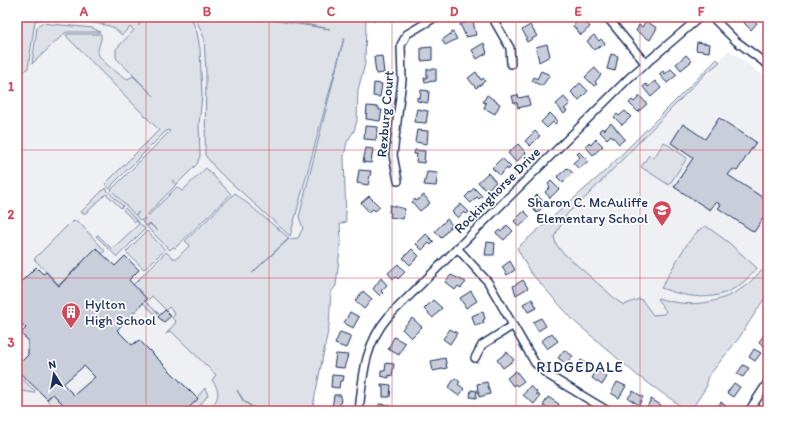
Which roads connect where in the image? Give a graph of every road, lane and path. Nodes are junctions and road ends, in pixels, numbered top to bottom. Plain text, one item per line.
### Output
1 (436, 17) edge
2 (492, 17) edge
3 (606, 17) edge
4 (700, 17) edge
5 (712, 17) edge
6 (511, 64) dead end
7 (646, 64) junction
8 (768, 65) edge
9 (398, 181) dead end
10 (457, 248) junction
11 (512, 326) junction
12 (475, 358) dead end
13 (768, 382) edge
14 (603, 410) edge
15 (359, 411) edge
16 (749, 411) edge

1 - 9 street, Rexburg Court
2 - 6 street
3 - 7 street
4 - 7 street, Rockinghorse Drive
5 - 8 street
7 - 10 street, Rockinghorse Drive
10 - 11 street
10 - 15 street, Rockinghorse Drive
11 - 12 street
11 - 14 street
13 - 16 street

